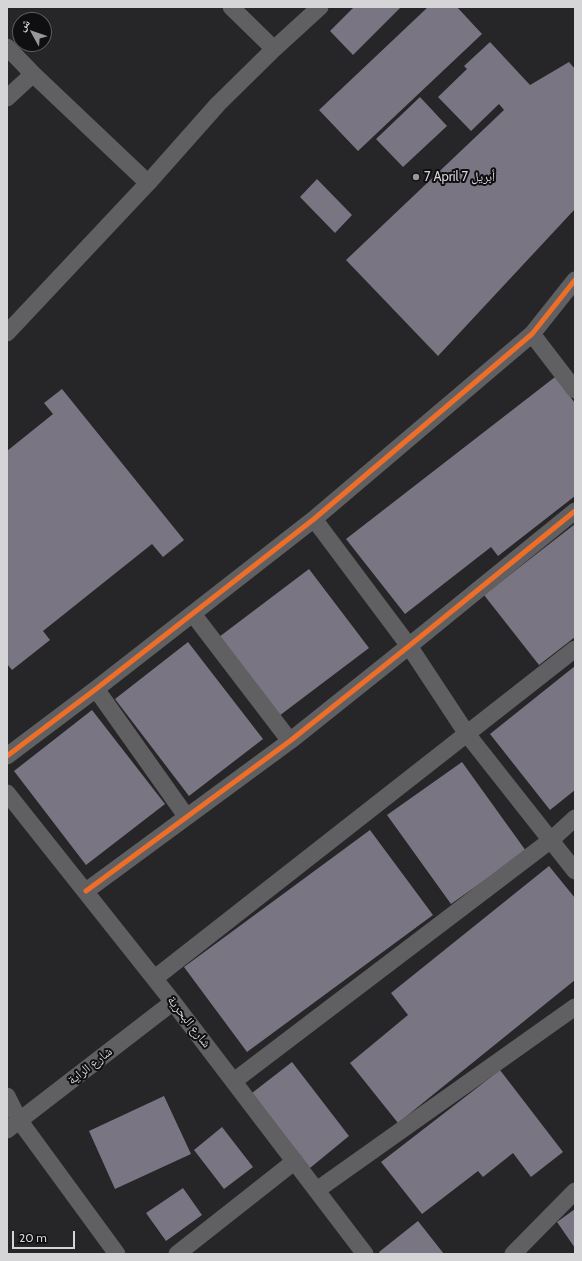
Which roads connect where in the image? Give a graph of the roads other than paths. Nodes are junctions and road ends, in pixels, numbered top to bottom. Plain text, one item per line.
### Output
1 (231, 7) edge
2 (320, 7) edge
3 (7, 47) edge
4 (274, 49) junction
5 (33, 74) junction
6 (7, 98) edge
7 (148, 183) junction
8 (575, 280) edge
9 (7, 333) edge
10 (532, 334) junction
11 (575, 390) edge
12 (575, 511) edge
13 (314, 519) junction
14 (193, 614) junction
15 (409, 646) junction
16 (575, 649) edge
17 (96, 689) junction
18 (467, 734) junction
19 (290, 741) junction
20 (7, 756) edge
21 (7, 794) edge
22 (186, 816) junction
23 (575, 818) edge
24 (550, 840) junction
25 (575, 871) edge
26 (86, 891) junction
27 (155, 978) junction
28 (173, 1002) junction
29 (574, 1009) edge
30 (234, 1081) junction
31 (7, 1096) edge
32 (13, 1125) edge
33 (295, 1161) junction
34 (317, 1190) junction
35 (575, 1191) edge
36 (117, 1254) edge
37 (177, 1254) edge
38 (365, 1254) edge
39 (513, 1254) edge

1 - 4 street
2 - 4 street
3 - 5 street
4 - 7 street
5 - 6 street
5 - 7 street
7 - 9 street
8 - 10 street
10 - 11 street
10 - 13 street
12 - 15 street
13 - 14 street
13 - 15 street
14 - 17 street
14 - 19 street
15 - 18 street
15 - 19 street
16 - 18 street
17 - 20 street
17 - 22 street
18 - 24 street
18 - 27 street
19 - 22 street
21 - 26 street, شارع البحرية
22 - 26 street
23 - 24 street
24 - 25 street
24 - 30 street
26 - 27 street, شارع البحرية
27 - 28 street, شارع البحرية
28 - 30 street, شارع البحرية
28 - 32 street, شارع الراية
29 - 34 street
30 - 33 street, شارع البحرية
31 - 32 street
32 - 36 street
33 - 34 street, شارع البحرية
33 - 37 street
34 - 38 street, شارع البحرية
35 - 39 street

